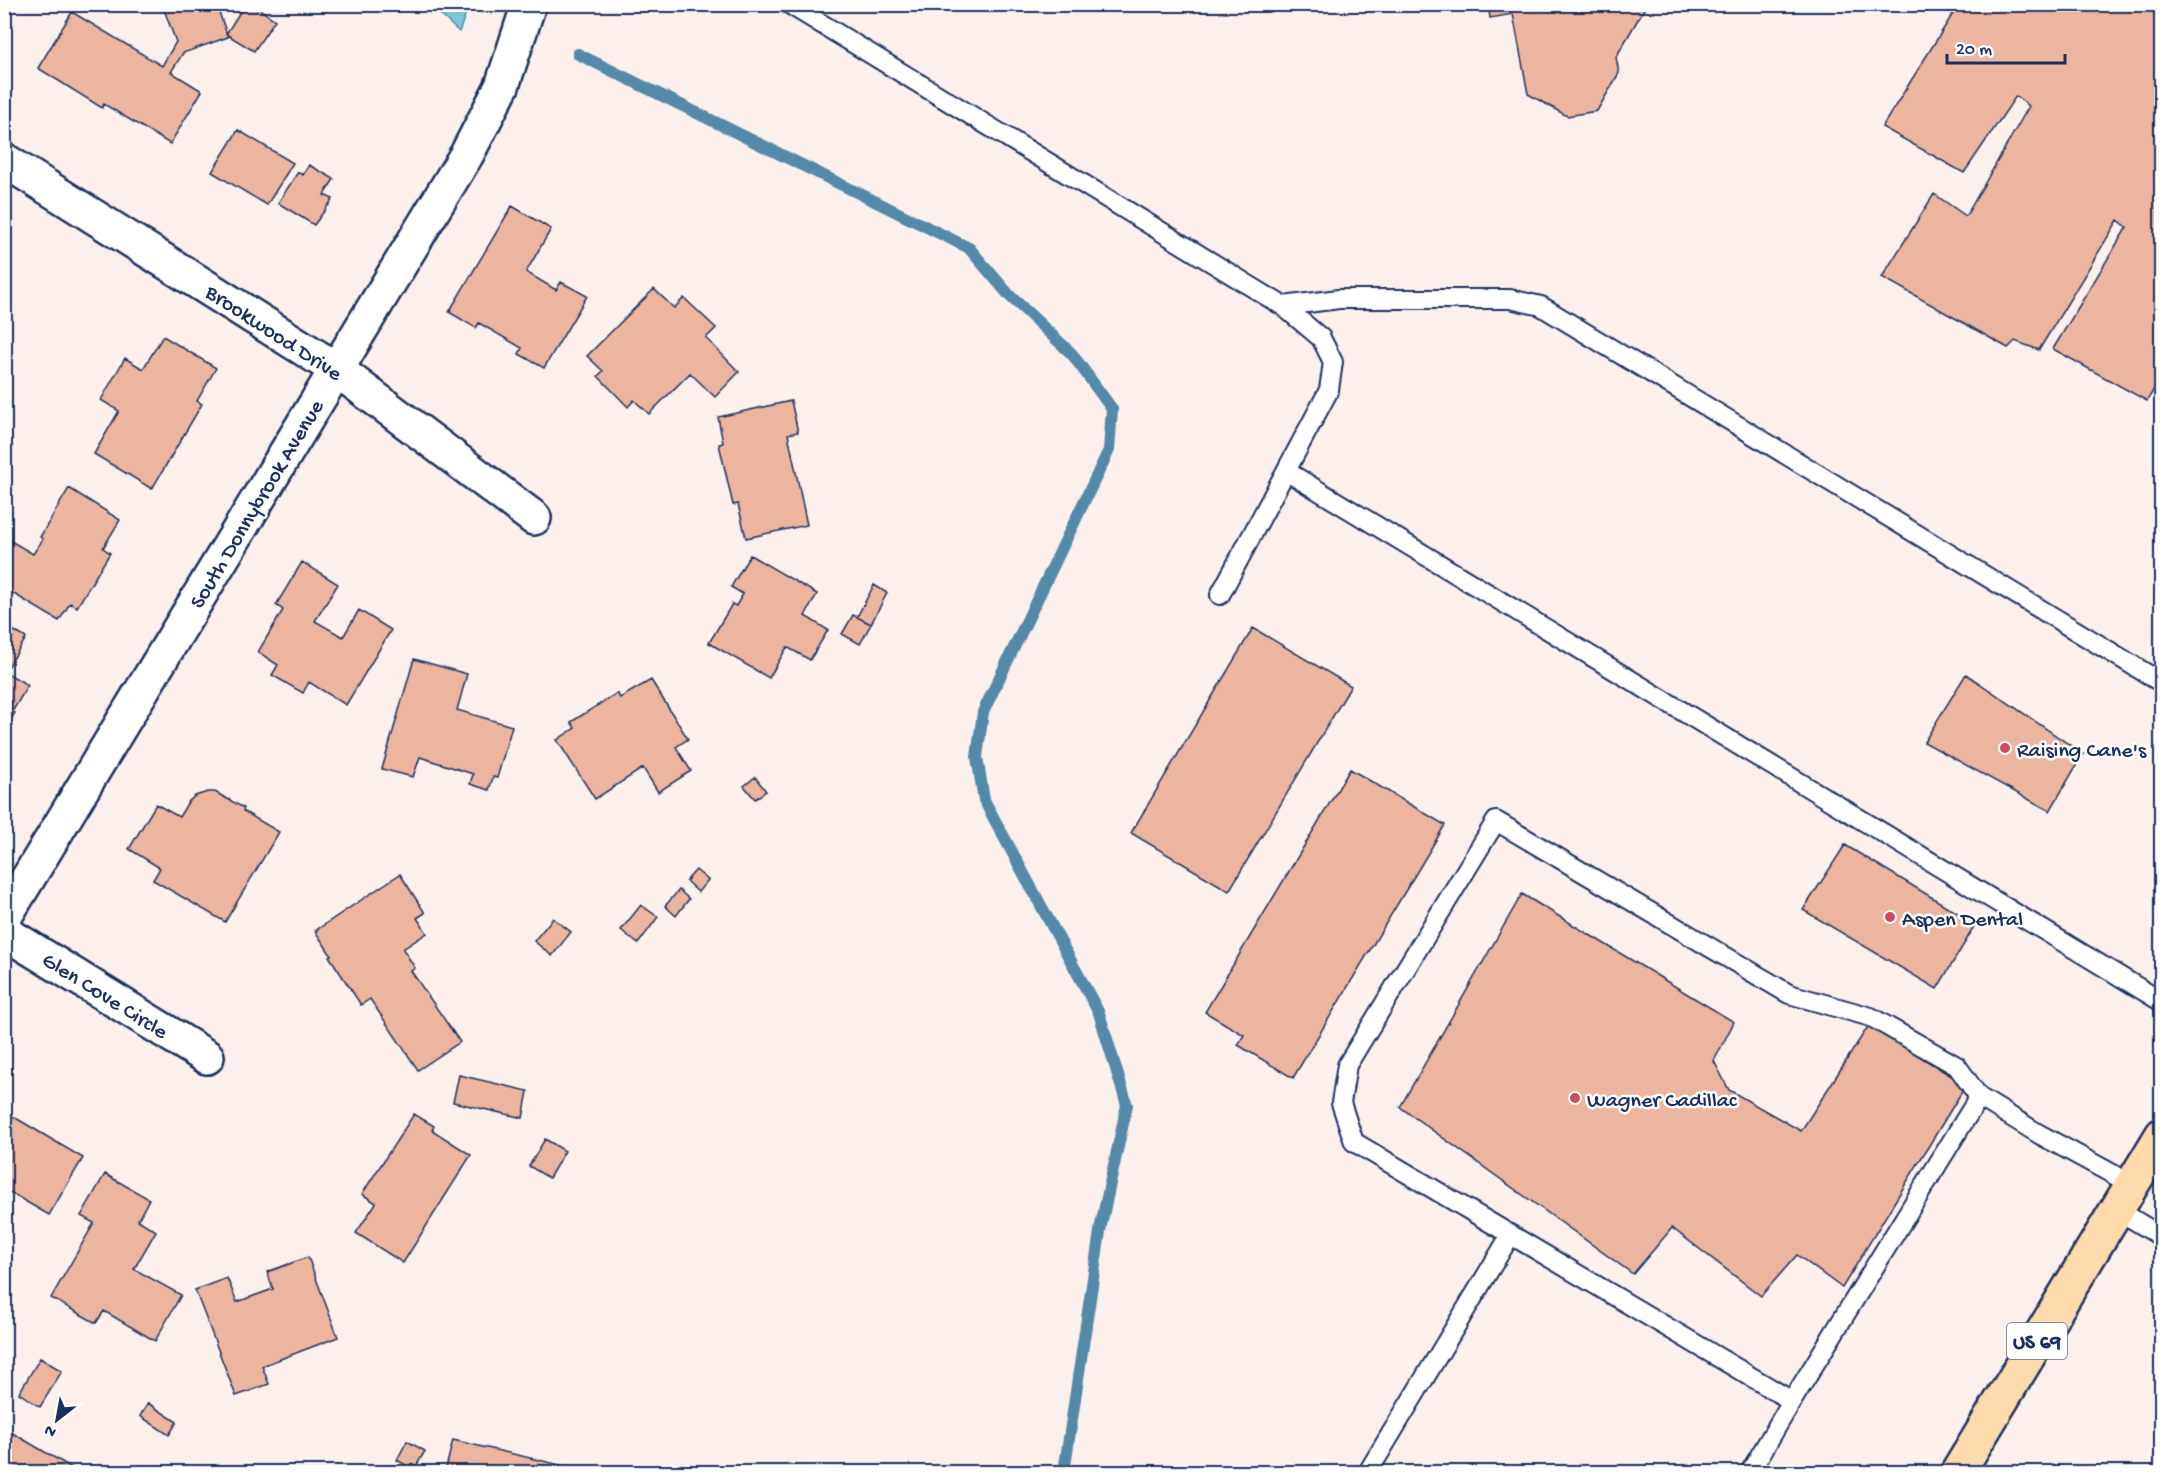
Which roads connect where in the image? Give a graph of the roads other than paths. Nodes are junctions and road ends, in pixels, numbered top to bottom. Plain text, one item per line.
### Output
1 (529, 4) edge
2 (789, 4) edge
3 (4, 160) edge
4 (1283, 306) junction
5 (336, 369) junction
6 (1286, 471) junction
7 (534, 518) dead end
8 (1220, 595) dead end
9 (2162, 683) edge
10 (4, 918) edge
11 (4, 932) edge
12 (2162, 1002) edge
13 (207, 1057) dead end
14 (1979, 1097) junction
15 (2162, 1135) edge
16 (2123, 1197) junction
17 (1510, 1236) junction
18 (2162, 1237) edge
19 (1792, 1401) junction
20 (1968, 1469) edge
21 (1368, 1473) edge
22 (1750, 1473) edge

1 - 5 street, South Donnybrook Avenue
2 - 4 lane
3 - 5 street, Brookwood Drive
4 - 6 lane
4 - 9 lane
5 - 7 street, Brookwood Drive
5 - 10 street, South Donnybrook Avenue
6 - 8 lane
6 - 12 lane
11 - 13 street, Glen Cove Circle
14 - 16 lane
14 - 17 lane
14 - 19 lane
15 - 16 main road, US 69
16 - 18 lane
16 - 20 main road, US 69
17 - 19 lane
17 - 21 lane
19 - 22 lane

